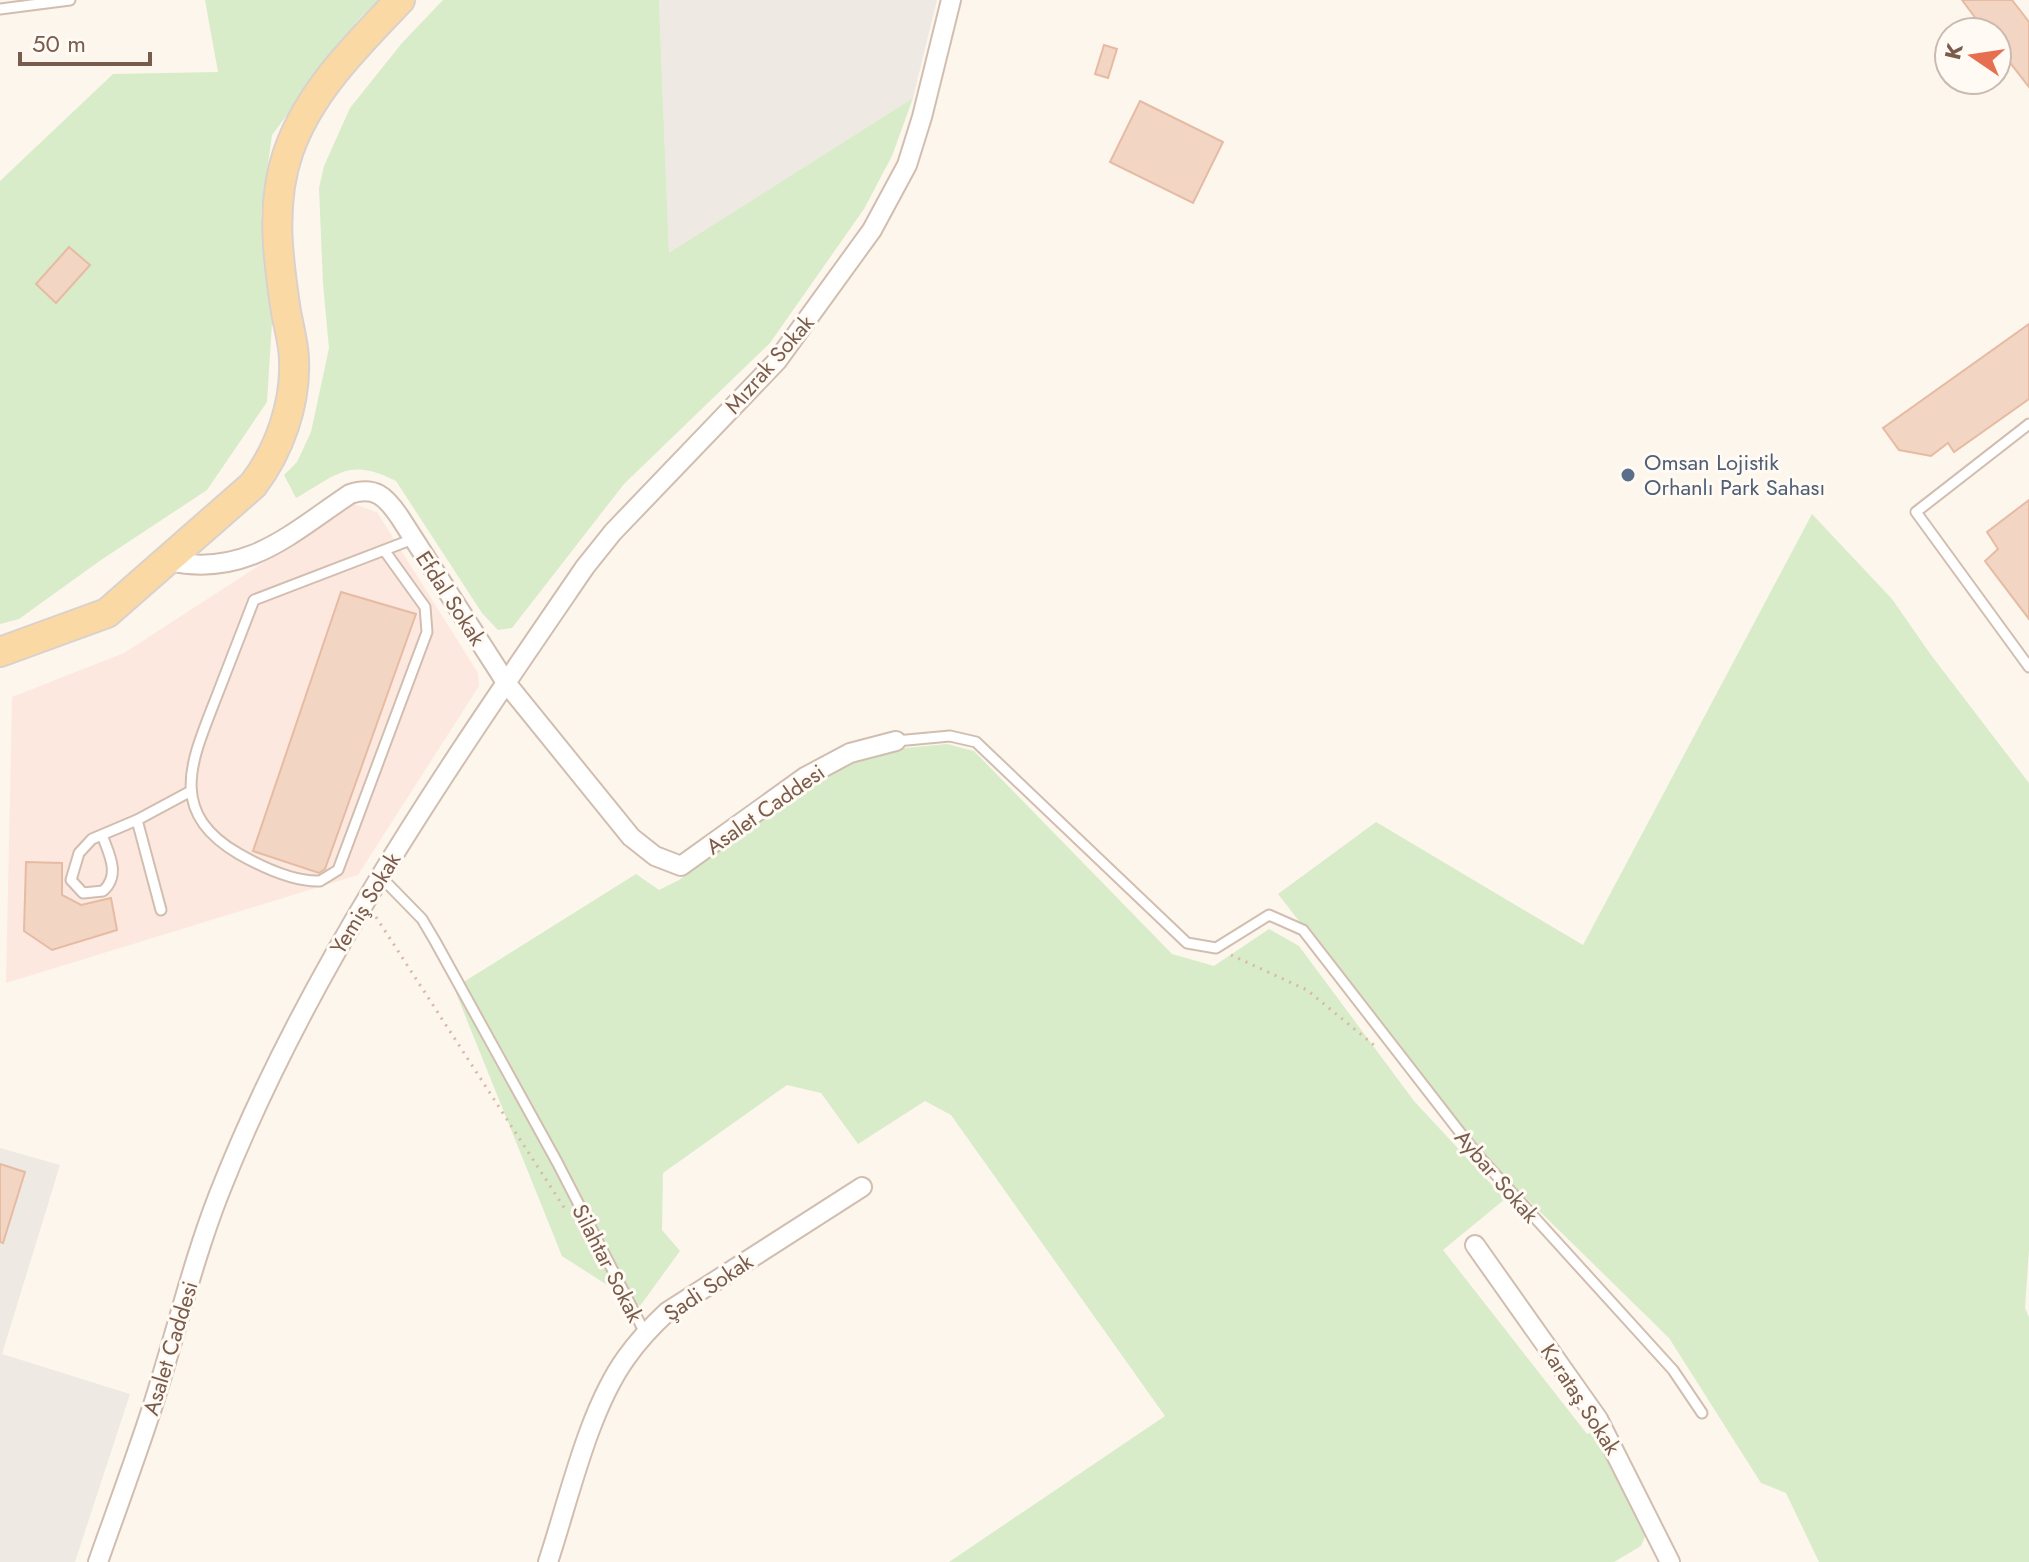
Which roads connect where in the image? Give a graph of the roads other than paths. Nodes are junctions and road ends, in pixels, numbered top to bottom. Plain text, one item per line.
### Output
1 (70, 0) edge
2 (400, 0) edge
3 (951, 0) edge
4 (0, 9) edge
5 (2029, 424) edge
6 (413, 539) junction
7 (384, 550) junction
8 (169, 561) junction
9 (0, 652) edge
10 (2029, 667) edge
11 (507, 684) junction
12 (896, 741) joint
13 (191, 791) junction
14 (137, 820) junction
15 (102, 835) junction
16 (681, 866) joint
17 (380, 876) junction
18 (161, 910) dead end
19 (245, 1135) joint
20 (862, 1187) dead end
21 (1475, 1245) dead end
22 (645, 1333) junction
23 (1702, 1413) dead end
24 (98, 1562) edge
25 (548, 1562) edge
26 (1670, 1562) edge

1 - 4 lane
2 - 8 main road
3 - 11 street, Mızrak Sokak
5 - 10 lane
6 - 7 lane
6 - 8 street, Efdal Sokak
6 - 11 street, Efdal Sokak
7 - 13 lane
7 - 13 lane
8 - 9 main road
11 - 16 street, Efdal Sokak
11 - 17 street, Yemiş Sokak
12 - 16 street, Asalet Caddesi
12 - 23 lane, Aybar Sokak
13 - 14 lane
14 - 15 lane
14 - 18 lane
15 - 15 lane
17 - 19 street, Yemiş Sokak
17 - 22 lane, Silahtar Sokak
19 - 24 street, Asalet Caddesi
20 - 22 street, Şadi Sokak
21 - 26 street, Karataş Sokak
22 - 25 street, Şadi Sokak

